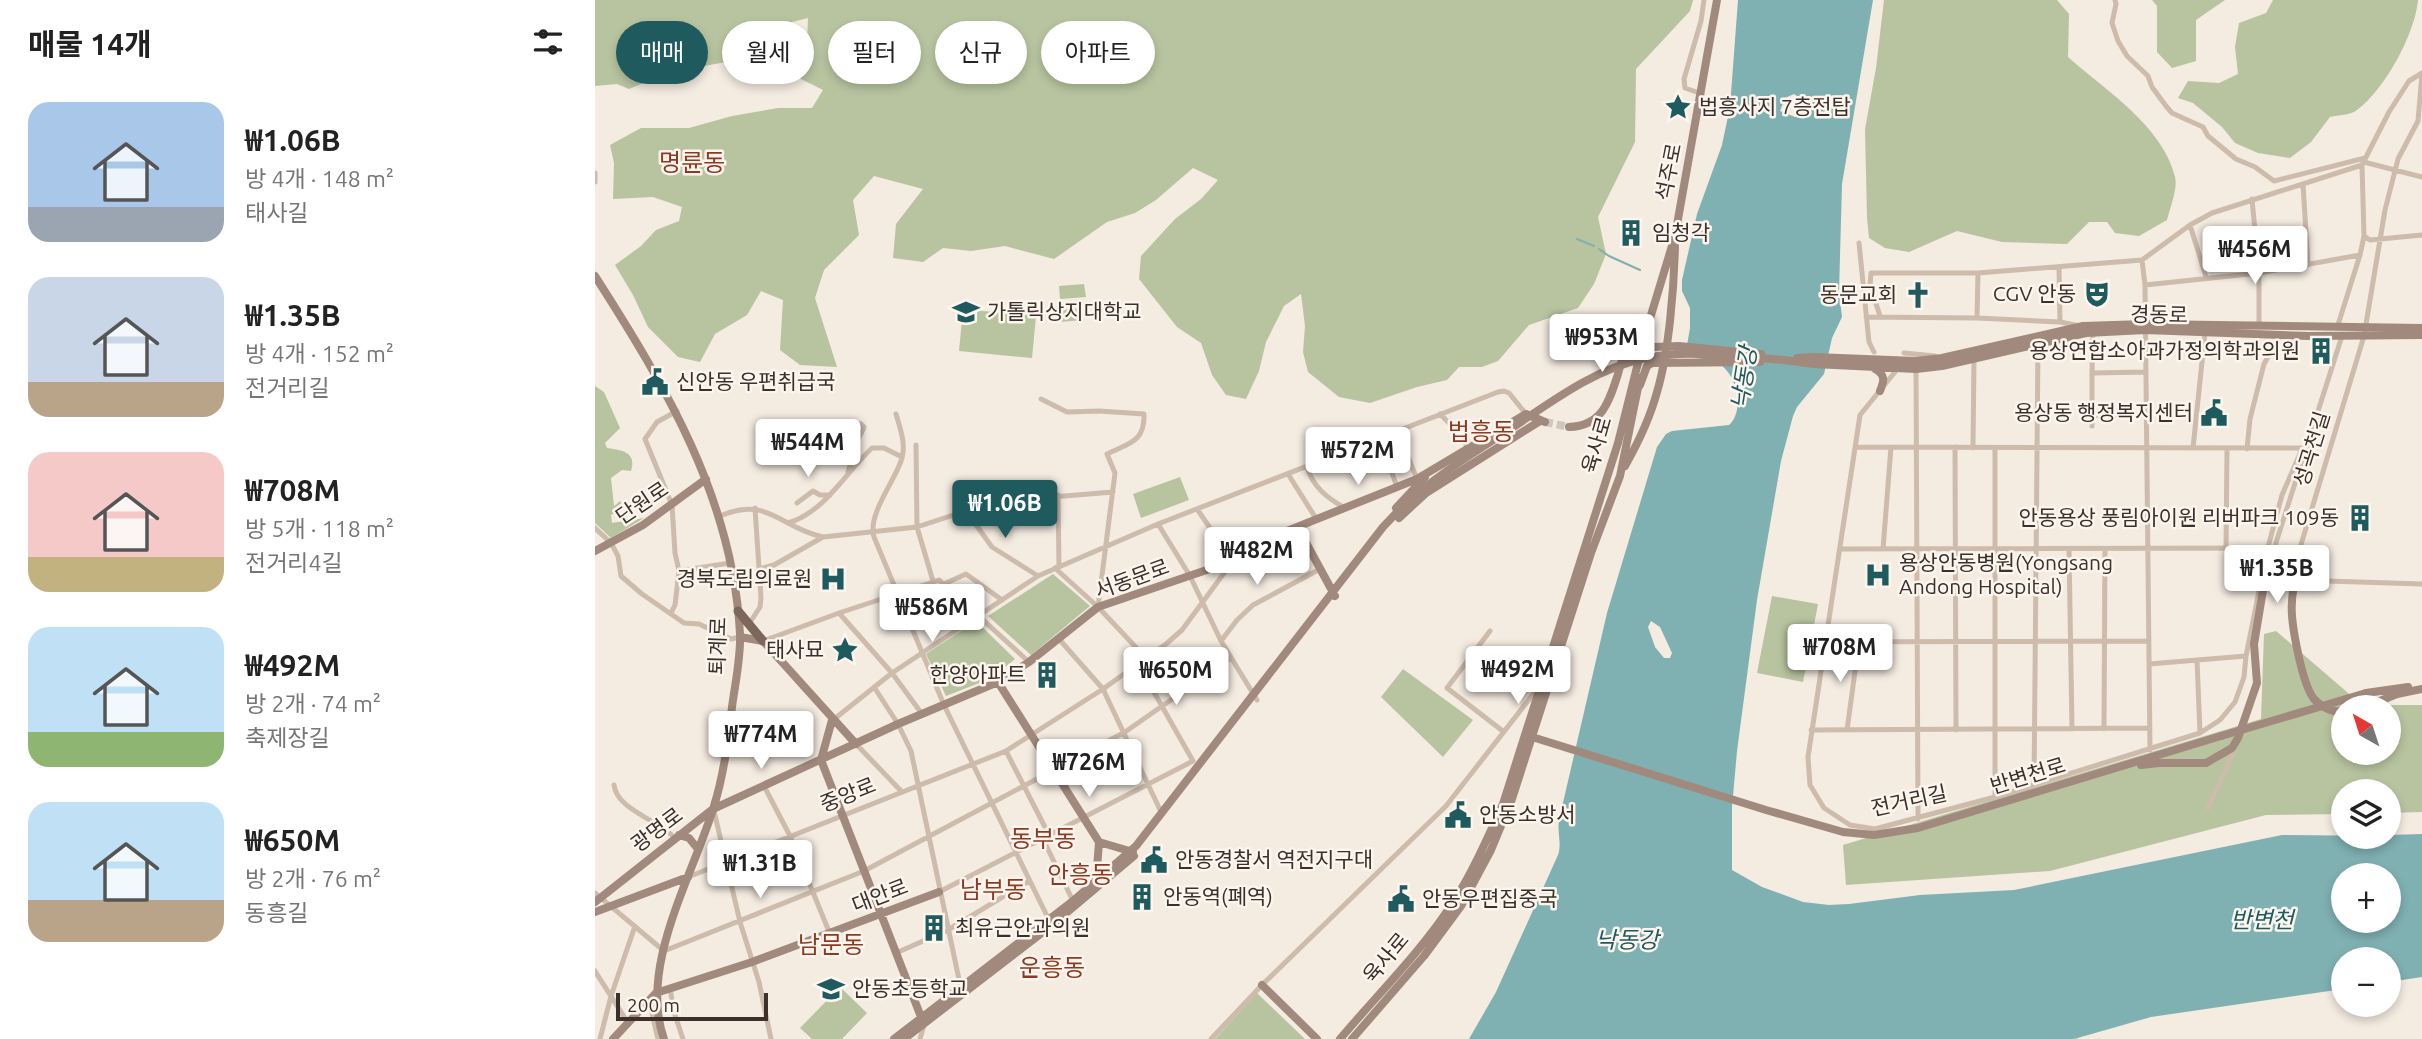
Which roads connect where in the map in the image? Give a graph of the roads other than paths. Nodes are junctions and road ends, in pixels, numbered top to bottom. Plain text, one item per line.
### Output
1 (1704, 0) edge
2 (1717, 0) edge
3 (2115, 0) edge
4 (2422, 74) edge
5 (1702, 94) junction
6 (2364, 161) junction
7 (2396, 170) junction
8 (595, 173) edge
9 (2422, 177) edge
10 (595, 182) edge
11 (2303, 184) junction
12 (2252, 199) junction
13 (2190, 225) junction
14 (2422, 235) edge
15 (1675, 236) junction
16 (2364, 236) junction
17 (2380, 239) junction
18 (1859, 243) dead end
19 (2360, 255) junction
20 (2143, 260) junction
21 (2308, 265) junction
22 (2059, 268) junction
23 (2259, 272) junction
24 (1978, 273) junction
25 (595, 276) edge
26 (2206, 276) junction
27 (1862, 278) junction
28 (1870, 285) junction
29 (2145, 285) junction
30 (1880, 316) junction
31 (1866, 317) junction
32 (1977, 318) junction
33 (2060, 322) junction
34 (2083, 326) junction
35 (2145, 327) junction
36 (2259, 327) junction
37 (2422, 328) edge
38 (2093, 332) junction
39 (2339, 332) junction
40 (2365, 332) junction
41 (2205, 333) junction
42 (2281, 335) junction
43 (2422, 335) edge
44 (2038, 343) junction
45 (1642, 347) junction
46 (1874, 352) dead end
47 (1942, 358) junction
48 (1974, 358) junction
49 (1784, 360) junction
50 (1901, 361) junction
51 (1916, 365) junction
52 (1872, 367) junction
53 (2146, 372) junction
54 (2092, 373) junction
55 (1640, 384) junction
56 (1880, 391) junction
57 (1041, 399) dead end
58 (677, 411) junction
59 (896, 414) dead end
60 (1440, 414) junction
61 (1526, 414) junction
62 (2147, 415) junction
63 (2092, 416) junction
64 (2092, 426) dead end
65 (1569, 427) tunnel mouth
66 (1397, 430) junction
67 (1378, 438) junction
68 (916, 445) dead end
69 (1856, 447) junction
70 (1891, 447) junction
71 (1917, 447) junction
72 (1955, 447) junction
73 (1973, 447) junction
74 (1995, 448) junction
75 (2037, 448) junction
76 (2147, 448) junction
77 (2193, 448) junction
78 (2304, 448) junction
79 (1468, 449) junction
80 (2227, 449) junction
81 (2247, 449) junction
82 (902, 457) junction
83 (812, 462) dead end
84 (1307, 467) junction
85 (848, 472) junction
86 (1430, 472) junction
87 (1288, 474) junction
88 (1620, 476) junction
89 (706, 479) junction
90 (1417, 479) junction
91 (1397, 488) junction
92 (1113, 492) junction
93 (831, 495) junction
94 (1058, 495) junction
95 (797, 503) dead end
96 (672, 505) junction
97 (1345, 508) junction
98 (755, 509) junction
99 (1197, 509) junction
100 (966, 511) junction
101 (720, 516) junction
102 (1317, 520) junction
103 (787, 523) junction
104 (1158, 524) junction
105 (917, 527) junction
106 (595, 528) edge
107 (1298, 528) junction
108 (1385, 529) junction
109 (873, 531) junction
110 (823, 537) junction
111 (611, 543) junction
112 (1108, 545) junction
113 (2300, 548) junction
114 (1840, 549) junction
115 (1883, 549) junction
116 (1917, 549) junction
117 (1955, 549) junction
118 (1995, 549) junction
119 (2036, 549) junction
120 (2069, 549) junction
121 (2105, 549) junction
122 (2148, 549) junction
123 (2225, 549) junction
124 (2271, 549) junction
125 (595, 551) edge
126 (1233, 561) junction
127 (730, 564) junction
128 (1057, 567) junction
129 (759, 569) junction
130 (1321, 569) junction
131 (679, 571) junction
132 (1038, 576) junction
133 (1190, 576) junction
134 (2295, 580) junction
135 (2318, 580) junction
136 (933, 581) junction
137 (944, 584) junction
138 (2422, 584) edge
139 (897, 593) junction
140 (1334, 595) junction
141 (1002, 600) junction
142 (1202, 602) junction
143 (1098, 607) junction
144 (738, 611) junction
145 (671, 612) junction
146 (839, 613) junction
147 (978, 615) junction
148 (749, 624) junction
149 (1490, 631) dead end
150 (740, 637) junction
151 (1059, 639) junction
152 (2149, 640) junction
153 (764, 641) junction
154 (1221, 641) junction
155 (1917, 641) junction
156 (1955, 641) junction
157 (1995, 641) junction
158 (2035, 641) junction
159 (2070, 641) junction
160 (2104, 641) junction
161 (1826, 642) junction
162 (1859, 642) junction
163 (921, 652) junction
164 (2246, 656) junction
165 (1146, 658) junction
166 (1231, 659) junction
167 (2197, 660) junction
168 (1029, 662) junction
169 (1138, 664) junction
170 (2149, 664) junction
171 (892, 673) junction
172 (998, 682) junction
173 (1540, 685) junction
174 (874, 687) junction
175 (2422, 688) edge
176 (1103, 689) junction
177 (2395, 695) edge
178 (1255, 698) junction
179 (944, 705) junction
180 (1161, 708) junction
181 (2331, 710) edge
182 (922, 714) junction
183 (832, 720) junction
184 (898, 724) junction
185 (2150, 728) junction
186 (1995, 729) junction
187 (2034, 729) junction
188 (2072, 729) junction
189 (2103, 729) junction
190 (1811, 730) junction
191 (1847, 730) junction
192 (1917, 730) junction
193 (1956, 730) junction
194 (1125, 732) junction
195 (1504, 732) junction
196 (2200, 733) junction
197 (1032, 736) junction
198 (1528, 736) junction
199 (856, 744) junction
200 (2232, 748) junction
201 (2150, 750) junction
202 (1006, 751) junction
203 (821, 760) junction
204 (973, 764) junction
205 (1199, 765) junction
206 (2107, 770) junction
207 (1055, 771) junction
208 (1148, 784) junction
209 (614, 785) dead end
210 (764, 786) junction
211 (918, 786) junction
212 (1025, 787) junction
213 (2035, 789) junction
214 (902, 792) junction
215 (1995, 797) junction
216 (992, 804) junction
217 (2209, 808) dead end
218 (713, 809) junction
219 (1161, 814) junction
220 (843, 816) junction
221 (1084, 818) junction
222 (1918, 819) junction
223 (677, 836) junction
224 (790, 836) junction
225 (1046, 837) junction
226 (928, 838) junction
227 (1099, 842) junction
228 (698, 849) junction
229 (1133, 852) junction
230 (1016, 853) junction
231 (725, 862) junction
232 (864, 871) junction
233 (688, 877) junction
234 (1030, 881) junction
235 (1096, 882) junction
236 (814, 892) junction
237 (939, 892) junction
238 (597, 897) edge
239 (1073, 901) junction
240 (612, 906) junction
241 (595, 912) edge
242 (881, 914) junction
243 (1049, 920) junction
244 (740, 922) junction
245 (635, 926) junction
246 (948, 930) junction
247 (830, 934) junction
248 (664, 951) junction
249 (896, 953) junction
250 (752, 962) junction
251 (595, 971) edge
252 (1262, 985) junction
253 (670, 988) junction
254 (961, 989) junction
255 (656, 993) junction
256 (611, 996) junction
257 (649, 1001) junction
258 (923, 1022) junction
259 (628, 1023) junction
260 (600, 1039) edge
261 (613, 1039) edge
262 (658, 1039) edge
263 (664, 1039) edge
264 (683, 1039) edge
265 (771, 1039) edge
266 (894, 1039) edge
267 (904, 1039) edge
268 (920, 1039) edge
269 (1211, 1039) edge
270 (1317, 1039) edge
271 (1340, 1039) edge
272 (1352, 1039) edge

1 - 5 street
2 - 5 street, 석주로
3 - 6 street
4 - 6 street
4 - 7 street, 성곡천길
5 - 15 street, 석주로
6 - 7 street
6 - 11 street
6 - 16 street, 전거리길
7 - 9 street
7 - 17 street, 성곡천길
8 - 10 street
11 - 12 street
11 - 21 street
12 - 13 street
12 - 23 street
13 - 20 street
13 - 26 street
14 - 17 street
15 - 45 street, 석주로
15 - 88 street
16 - 17 street
16 - 19 street, 전거리길
17 - 40 street, 성곡천길
18 - 27 street
19 - 21 street
19 - 39 street, 전거리길
20 - 22 street
20 - 29 street
21 - 23 street
22 - 24 street
22 - 33 street
23 - 26 street
23 - 36 street
24 - 28 street
24 - 32 street
25 - 58 street, 퇴계로
26 - 29 street
27 - 28 street
27 - 31 street
28 - 30 street
29 - 35 street
30 - 31 street
30 - 32 street
31 - 46 street
32 - 33 street
33 - 34 street
34 - 35 street, 경동로
34 - 47 street, 경동로
35 - 36 street, 경동로
35 - 38 street, 경동로
35 - 41 street, 경동로
35 - 53 street
36 - 39 street, 경동로
37 - 40 street, 경동로
38 - 44 street, 경동로
38 - 54 street
39 - 40 street, 경동로
39 - 42 street, 경동로
39 - 78 street, 전거리길
40 - 43 street, 경동로
40 - 113 street, 성곡천길
41 - 42 street, 경동로
41 - 77 street
42 - 81 street
44 - 48 street, 경동로
44 - 75 street
45 - 49 street, bridge
45 - 55 street, 육사로
45 - 65 street
45 - 173 street, 육사로
47 - 50 street
47 - 51 street, 경동로
48 - 51 street, 경동로
48 - 73 street
49 - 50 street
49 - 52 street
49 - 55 street, bridge
49 - 108 street, bridge
50 - 51 street, 경동로
50 - 52 street
50 - 56 street, 전거리길
51 - 71 street
52 - 56 street
53 - 54 street
53 - 62 street
54 - 63 street
55 - 88 street, 육사로
56 - 69 street, 전거리길
57 - 92 street
58 - 89 street, 퇴계로
58 - 96 street
59 - 82 street
60 - 61 street
60 - 66 street
60 - 79 street
61 - 79 street
61 - 108 street
62 - 63 street
62 - 76 street
63 - 64 street
66 - 67 street
66 - 90 street
67 - 84 street
67 - 91 street
68 - 105 street
69 - 70 street
69 - 114 street, 전거리길
70 - 71 street
70 - 115 street
71 - 72 street
71 - 116 street
72 - 73 street
72 - 117 street
73 - 74 street
74 - 75 street
74 - 118 street
75 - 76 street
75 - 119 street
76 - 77 street
76 - 122 street
77 - 80 street
78 - 81 street
78 - 124 street, 전거리길
79 - 86 street
80 - 81 street
80 - 123 street
82 - 85 street
82 - 109 street
83 - 85 street
84 - 87 street
84 - 97 street
85 - 93 street
86 - 90 street, 서동문로
86 - 108 street
87 - 99 street
87 - 102 street
88 - 198 street, 육사로
89 - 96 street, 단원로
89 - 101 street, 퇴계로
90 - 91 street, 서동문로
91 - 97 street, 서동문로
92 - 94 street
92 - 112 street
93 - 95 street
93 - 103 street
94 - 100 street
94 - 128 street
96 - 111 street, 단원로
96 - 131 street
97 - 102 street, 서동문로
98 - 101 street
98 - 103 street
98 - 129 street
99 - 104 street
99 - 126 street
100 - 105 street
100 - 132 street
101 - 127 street, 퇴계로
102 - 107 street, 서동문로
103 - 110 street
104 - 112 street
104 - 133 street
105 - 109 street
105 - 136 street
106 - 111 street
107 - 126 street, 서동문로
107 - 130 street
108 - 140 street
109 - 110 street
109 - 139 street
110 - 129 street
111 - 125 street, 단원로
111 - 145 street
112 - 128 street
112 - 143 street
113 - 124 street
113 - 134 street, 성곡천길
113 - 135 street
114 - 115 street
114 - 161 street, 전거리길
115 - 116 street
116 - 117 street
116 - 155 street
117 - 118 street
117 - 156 street
118 - 119 street
118 - 157 street
119 - 120 street
119 - 158 street
120 - 121 street
120 - 159 street
121 - 122 street
121 - 160 street
122 - 123 street
122 - 152 street
123 - 124 street
124 - 164 street, 전거리길
124 - 200 street
126 - 133 street, 서동문로
126 - 142 street, 중앙로
127 - 131 street
127 - 144 street, 퇴계로
128 - 132 street
128 - 143 street
129 - 148 street
130 - 140 street
130 - 154 street
131 - 145 street
132 - 141 street
133 - 142 street
133 - 143 street, 서동문로
134 - 135 street
134 - 181 street
135 - 138 street
136 - 137 street
136 - 139 street
137 - 141 street
137 - 147 street
139 - 146 street
139 - 163 street
140 - 178 street
141 - 147 street
142 - 154 street
142 - 165 street, 중앙로
143 - 151 street, 서동문로
143 - 165 street
144 - 148 main road
144 - 150 street, 퇴계로
145 - 150 street
146 - 153 street
146 - 171 street
147 - 163 street
147 - 168 street
148 - 153 main road
149 - 195 street
150 - 153 street
150 - 218 street, 퇴계로
151 - 168 street, 서동문로
151 - 176 street
152 - 160 street
152 - 170 street
153 - 183 street
154 - 166 street
155 - 156 street
155 - 162 street
155 - 192 street
156 - 157 street
156 - 193 street
157 - 158 street
157 - 186 street
158 - 159 street
158 - 187 street
159 - 160 street
159 - 188 street
160 - 189 street
161 - 162 street
161 - 190 street, 전거리길
162 - 191 street
163 - 171 street
163 - 179 street
164 - 167 street
164 - 196 street, 전거리길
165 - 169 street, 중앙로
166 - 178 street
166 - 180 street
167 - 170 street
167 - 196 street
168 - 172 street, 서동문로
169 - 176 street, 중앙로
169 - 180 street
170 - 185 street
171 - 174 street
171 - 182 street
172 - 179 street, 서동문로
172 - 197 street
173 - 195 street
173 - 198 street, 육사로
174 - 183 street
174 - 184 street
175 - 177 street
175 - 206 street, 반변천로, bridge
176 - 194 street
176 - 197 street, 중앙로
178 - 205 street
179 - 182 street, 서동문로
179 - 204 street
180 - 194 street
180 - 205 street
182 - 184 street, 서동문로
183 - 199 street
183 - 203 street
184 - 199 street, 서동문로
184 - 211 street
185 - 189 street
185 - 201 street
186 - 187 street
186 - 193 street
186 - 215 street
187 - 188 street
187 - 213 street
188 - 189 street
190 - 191 street
190 - 222 street, 전거리길
191 - 192 street
192 - 193 street
192 - 222 street
194 - 207 street
194 - 208 street
195 - 252 street
196 - 201 street, 전거리길
197 - 202 street, 중앙로
197 - 207 street
198 - 213 street, 반변천로
198 - 271 street, 육사로
198 - 272 street, 육사로
199 - 203 street, 서동문로
199 - 214 street
200 - 206 street
200 - 217 street
201 - 213 street, 전거리길
202 - 204 street, 중앙로
202 - 212 street
203 - 210 street, 광명로
203 - 220 street
204 - 211 street, 중앙로
204 - 216 street
205 - 208 street, 대안로
205 - 219 street
205 - 229 street
206 - 213 street, 반변천로
207 - 212 street
207 - 221 street
208 - 219 street
208 - 221 street, 대안로
209 - 223 street
210 - 218 street, 광명로
210 - 224 street
211 - 214 street, 중앙로
211 - 226 street
212 - 216 street
212 - 225 street
213 - 215 street, 전거리길
214 - 220 street, 중앙로
215 - 222 street, 전거리길
216 - 226 street
216 - 230 street
218 - 223 street, 광명로
218 - 228 street, 퇴계로
218 - 231 street
219 - 229 street
220 - 224 street, 중앙로
220 - 232 street
221 - 225 street, 대안로
221 - 227 street
223 - 228 street
223 - 238 street, 광명로
224 - 231 street, 중앙로
224 - 236 street
225 - 230 street, 대안로
225 - 239 street
226 - 232 street
226 - 237 street
227 - 229 street
227 - 235 street
228 - 233 street, 퇴계로
229 - 235 street
229 - 258 street
230 - 234 street
230 - 237 street, 대안로
231 - 233 street, 중앙로
231 - 244 street
232 - 236 street
232 - 242 street
233 - 240 street, 중앙로
233 - 248 street, 퇴계로
234 - 243 street
234 - 246 street
235 - 239 street
236 - 244 street
236 - 247 street
237 - 242 street, 대안로
237 - 246 street
238 - 240 street
239 - 243 street
240 - 241 street, 중앙로
240 - 245 street
242 - 247 street, 대안로
242 - 249 street
243 - 254 street
244 - 248 street
244 - 250 street
245 - 248 street
245 - 256 street
246 - 249 street
246 - 254 street
247 - 250 street, 대안로
248 - 255 street, 퇴계로
249 - 258 street
250 - 253 street, 대안로
250 - 265 street
251 - 256 street
252 - 269 street
252 - 270 street
253 - 255 street, 대안로
253 - 264 street
254 - 258 street
255 - 257 street, 대안로
255 - 263 street, 퇴계로
256 - 259 street
256 - 260 street
257 - 259 street, 대안로
257 - 262 street
258 - 266 street
258 - 267 street
258 - 268 street
259 - 261 street, 대안로

